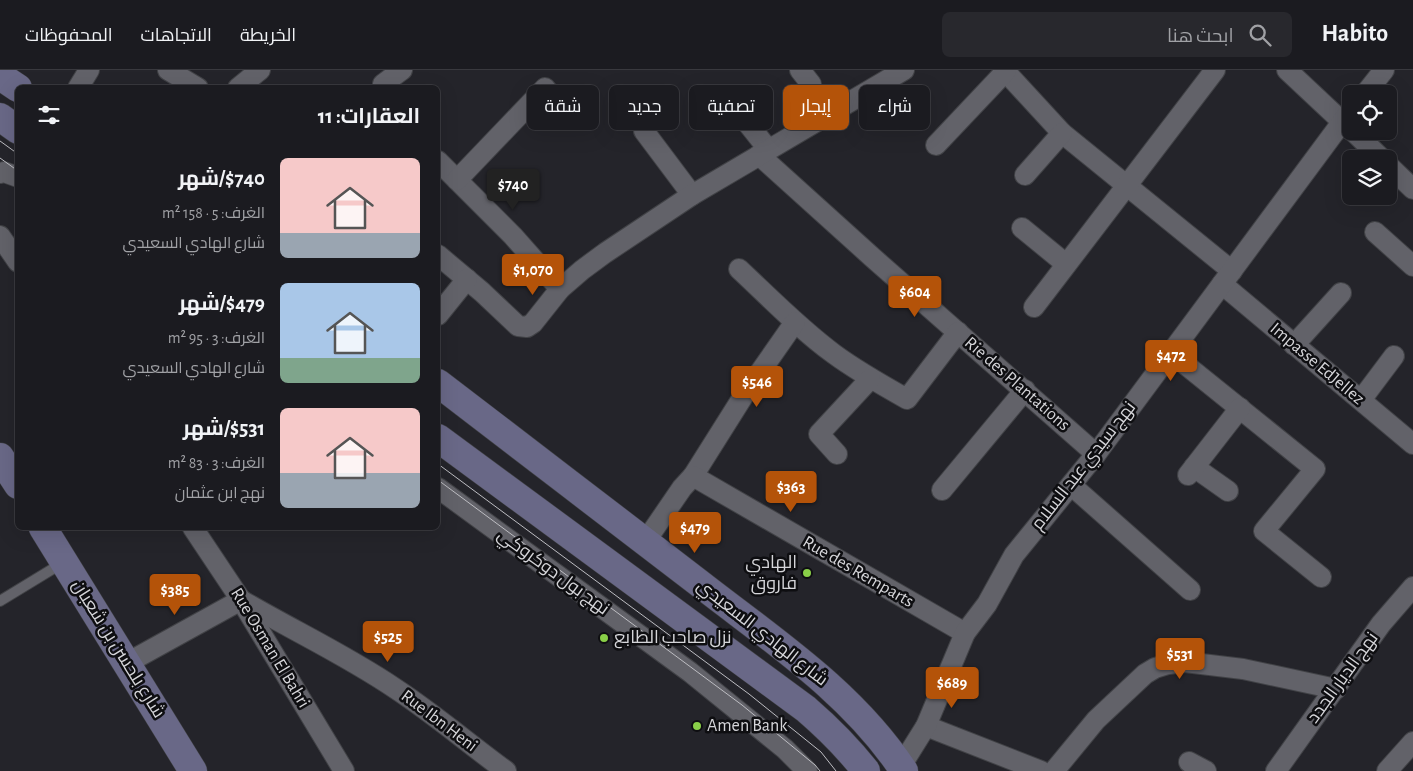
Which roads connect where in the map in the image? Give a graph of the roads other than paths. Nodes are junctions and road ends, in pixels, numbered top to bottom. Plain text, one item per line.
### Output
1 (89, 70) edge
2 (168, 70) edge
3 (260, 70) edge
4 (402, 70) edge
5 (904, 70) edge
6 (1215, 70) edge
7 (1287, 70) edge
8 (1384, 70) edge
9 (1005, 71) edge
10 (0, 76) edge
11 (382, 80) edge
12 (80, 85) edge
13 (193, 85) edge
14 (242, 85) edge
15 (1372, 85) edge
16 (15, 86) edge
17 (527, 107) edge
18 (0, 117) edge
19 (1342, 117) edge
20 (15, 128) edge
21 (749, 130) edge
22 (644, 131) dead end
23 (1342, 132) edge
24 (1062, 133) junction
25 (1365, 140) edge
26 (936, 145) dead end
27 (1374, 150) edge
28 (764, 152) junction
29 (440, 163) edge
30 (0, 173) edge
31 (1397, 174) edge
32 (1025, 175) dead end
33 (15, 176) edge
34 (457, 180) junction
35 (1126, 186) junction
36 (1413, 189) edge
37 (692, 195) junction
38 (1022, 228) dead end
39 (1375, 232) dead end
40 (0, 236) edge
41 (440, 257) edge
42 (15, 258) edge
43 (1066, 264) junction
44 (1413, 266) edge
45 (739, 269) dead end
46 (1227, 277) junction
47 (467, 279) junction
48 (560, 289) junction
49 (1341, 293) dead end
50 (1034, 307) dead end
51 (440, 313) edge
52 (795, 322) junction
53 (958, 332) junction
54 (1294, 345) junction
55 (1171, 353) junction
56 (1394, 356) dead end
57 (870, 379) junction
58 (440, 385) edge
59 (1025, 390) junction
60 (1361, 400) junction
61 (1240, 408) junction
62 (440, 439) edge
63 (1413, 444) edge
64 (837, 454) dead end
65 (1096, 454) junction
66 (0, 457) edge
67 (693, 476) junction
68 (15, 480) edge
69 (1071, 485) junction
70 (440, 489) edge
71 (942, 490) dead end
72 (1228, 491) dead end
73 (45, 530) edge
74 (194, 530) edge
75 (645, 542) junction
76 (64, 562) junction
77 (1321, 577) dead end
78 (1413, 587) edge
79 (1190, 590) dead end
80 (241, 600) junction
81 (0, 601) edge
82 (965, 633) junction
83 (127, 663) junction
84 (1336, 689) junction
85 (926, 726) junction
86 (1413, 742) edge
87 (902, 769) edge
88 (193, 771) edge
89 (344, 771) edge
90 (506, 771) edge
91 (806, 771) edge
92 (866, 771) edge
93 (1041, 771) edge
94 (1054, 771) edge
95 (1276, 771) edge
96 (1388, 771) edge

1 - 12 street
2 - 13 street
3 - 14 street
4 - 11 street
5 - 28 street
6 - 35 street
7 - 19 street
8 - 15 street
9 - 24 street, Impasse EdJellez
9 - 26 street
10 - 16 main road
17 - 34 street
18 - 20 main road
21 - 28 street, Rie des Plantations
22 - 37 street
23 - 46 street, نهج سيدي عبد السلام
24 - 32 street
24 - 35 street, Impasse EdJellez
25 - 27 street
28 - 37 street
28 - 53 street, Rie des Plantations
29 - 34 street
30 - 33 street
31 - 36 street
34 - 48 street
35 - 43 street
35 - 46 street, Impasse EdJellez
37 - 48 street
38 - 43 street
39 - 44 street
40 - 42 street
41 - 47 street
43 - 50 street
45 - 52 street
46 - 54 street, Impasse EdJellez
46 - 55 street, نهج سيدي عبد السلام
47 - 48 street
47 - 51 street
49 - 54 street
52 - 57 street
52 - 67 street
53 - 57 street
53 - 59 street, Rie des Plantations
54 - 60 street, Impasse EdJellez
55 - 61 street
55 - 65 street, نهج سيدي عبد السلام
56 - 60 street
57 - 64 street
58 - 75 main road, شارع الهادي السعيدي
59 - 65 street, Rie des Plantations
59 - 71 street
60 - 63 street, Impasse EdJellez
61 - 72 street
61 - 77 street
62 - 92 main road, شارع الهادي السعيدي
65 - 69 street, نهج سيدي عبد السلام
66 - 68 main road
67 - 75 street
67 - 82 street, Rue des Remparts
69 - 79 street
69 - 82 street, نهج سيدي عبد السلام
70 - 91 street, نهج بول دوكروكي
73 - 76 main road, شارع بلحسن بن شعبان
74 - 80 street, Rue Osman El Bahri
75 - 87 main road, شارع الهادي السعيدي
76 - 81 lane
76 - 83 main road, شارع بلحسن بن شعبان
78 - 84 street, نهج الديار الجدد
80 - 83 street
80 - 89 street, Rue Osman El Bahri
80 - 90 street, Rue Ibn Heni
82 - 85 street, نهج سيدي عبد السلام
83 - 88 main road, شارع بلحسن بن شعبان
84 - 94 street
84 - 95 street, نهج الديار الجدد
85 - 87 street, نهج سيدي عبد السلام
85 - 93 street
86 - 96 street

